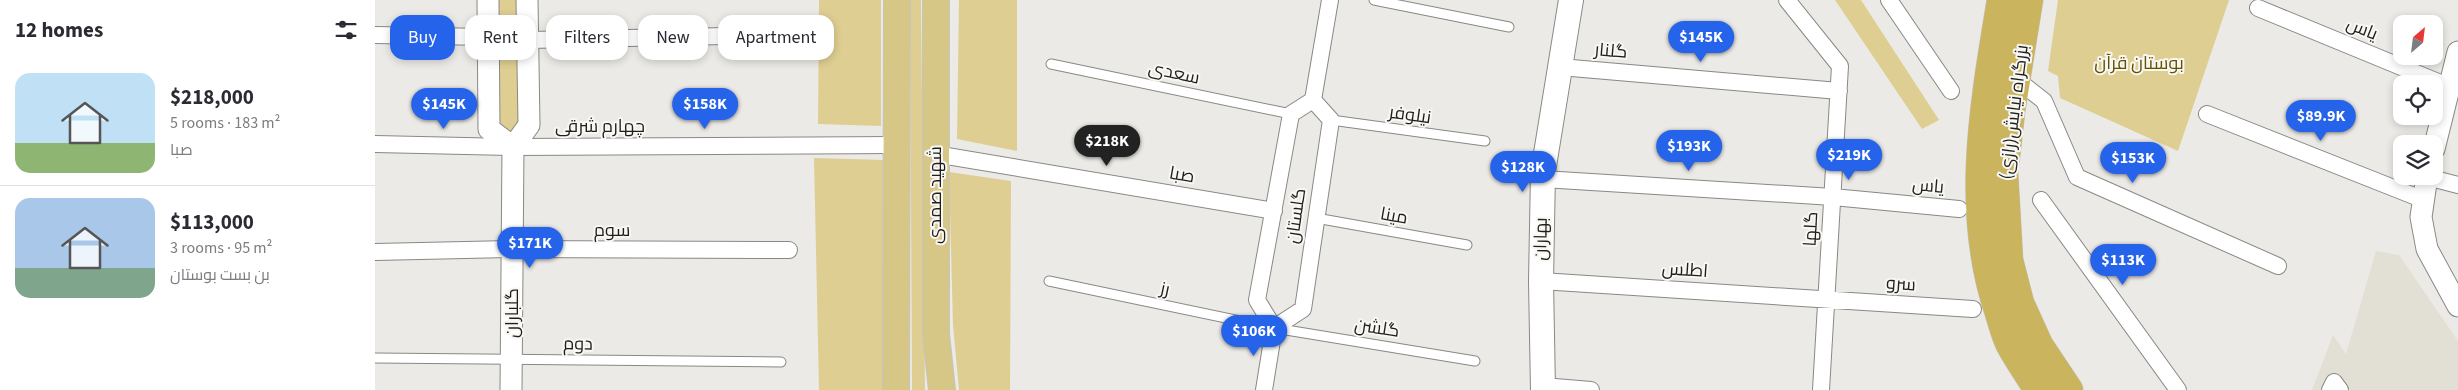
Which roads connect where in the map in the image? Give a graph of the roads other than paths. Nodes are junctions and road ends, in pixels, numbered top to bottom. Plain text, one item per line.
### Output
1 (488, 0) edge
2 (527, 0) edge
3 (897, 0) edge
4 (936, 0) edge
5 (1330, 0) edge
6 (1374, 0) edge
7 (1571, 0) edge
8 (1787, 0) edge
9 (1889, 0) edge
10 (2001, 0) edge
11 (2029, 0) edge
12 (2258, 8) dead end
13 (488, 15) edge
14 (527, 15) edge
15 (1509, 27) dead end
16 (375, 36) edge
17 (718, 36) edge
18 (465, 37) edge
19 (536, 40) edge
20 (488, 60) edge
21 (528, 60) edge
22 (1051, 64) dead end
23 (1560, 67) junction
24 (2455, 70) edge
25 (2017, 80) junction
26 (1839, 91) junction
27 (1951, 91) dead end
28 (1313, 100) junction
29 (1291, 114) junction
30 (2207, 114) dead end
31 (1331, 120) junction
32 (2438, 135) edge
33 (1485, 141) dead end
34 (375, 144) edge
35 (898, 144) junction
36 (513, 147) junction
37 (935, 154) junction
38 (1543, 179) junction
39 (2443, 181) edge
40 (2426, 185) edge
41 (2458, 185) edge
42 (1833, 197) junction
43 (2041, 200) dead end
44 (2423, 200) junction
45 (1959, 209) dead end
46 (1274, 211) junction
47 (1316, 218) junction
48 (1467, 245) dead end
49 (512, 249) junction
50 (789, 250) dead end
51 (375, 252) edge
52 (2278, 266) dead end
53 (1049, 281) dead end
54 (1541, 281) junction
55 (2452, 289) edge
56 (1827, 299) junction
57 (2458, 306) edge
58 (1973, 309) dead end
59 (1274, 328) junction
60 (375, 358) edge
61 (511, 359) junction
62 (1475, 361) dead end
63 (781, 362) dead end
64 (1543, 388) edge
65 (511, 390) edge
66 (896, 390) edge
67 (942, 390) edge
68 (1264, 390) edge
69 (1591, 390) edge
70 (1821, 390) edge
71 (2039, 390) edge
72 (2069, 390) edge
73 (2178, 390) edge
74 (2330, 390) edge
75 (2340, 390) edge

1 - 13 street
2 - 14 street
3 - 35 main road
4 - 37 main road, شهید صمدی
5 - 28 street
6 - 15 lane
7 - 23 main road, بهاران
8 - 26 street, گلها
9 - 27 street
10 - 71 highway, بزرگراه نیایش(رازی)
11 - 25 highway, بزرگراه نیایش(رازی)
12 - 24 street, یاس
16 - 18 street
17 - 19 street
20 - 36 street
21 - 36 street
22 - 29 lane, سعدی
23 - 26 street, گلنار
23 - 38 main road, بهاران
24 - 32 street
25 - 52 street
25 - 72 highway, بزرگراه نیایش(رازی)
26 - 42 street, گلها
28 - 29 street
28 - 31 street
29 - 46 street, گلستان
30 - 44 street
31 - 33 lane, نیلوفر
31 - 47 street, گلستان
34 - 36 street, چهارم شرقی
35 - 36 street, چهارم شرقی
35 - 66 main road
36 - 49 street, گلباران
37 - 46 street, صبا
37 - 67 main road, شهید صمدی
38 - 42 street, یاس
38 - 54 main road, بهاران
39 - 41 street
40 - 44 street
42 - 45 street, یاس
42 - 56 street, گلها
43 - 73 street
44 - 55 street
46 - 59 street, گلستان
47 - 48 lane, مینا
47 - 59 street, گلستان
49 - 50 street, سوم
49 - 51 street, سوم
49 - 61 street, گلباران
53 - 59 lane, رز
54 - 56 street, اطلس
54 - 64 main road, بهاران
55 - 57 street
56 - 58 street, سرو
56 - 70 street, گلها
59 - 62 lane, گلشن
59 - 68 street
60 - 61 lane, دوم
61 - 63 lane, دوم
61 - 65 street, گلباران
64 - 69 street
74 - 75 street

